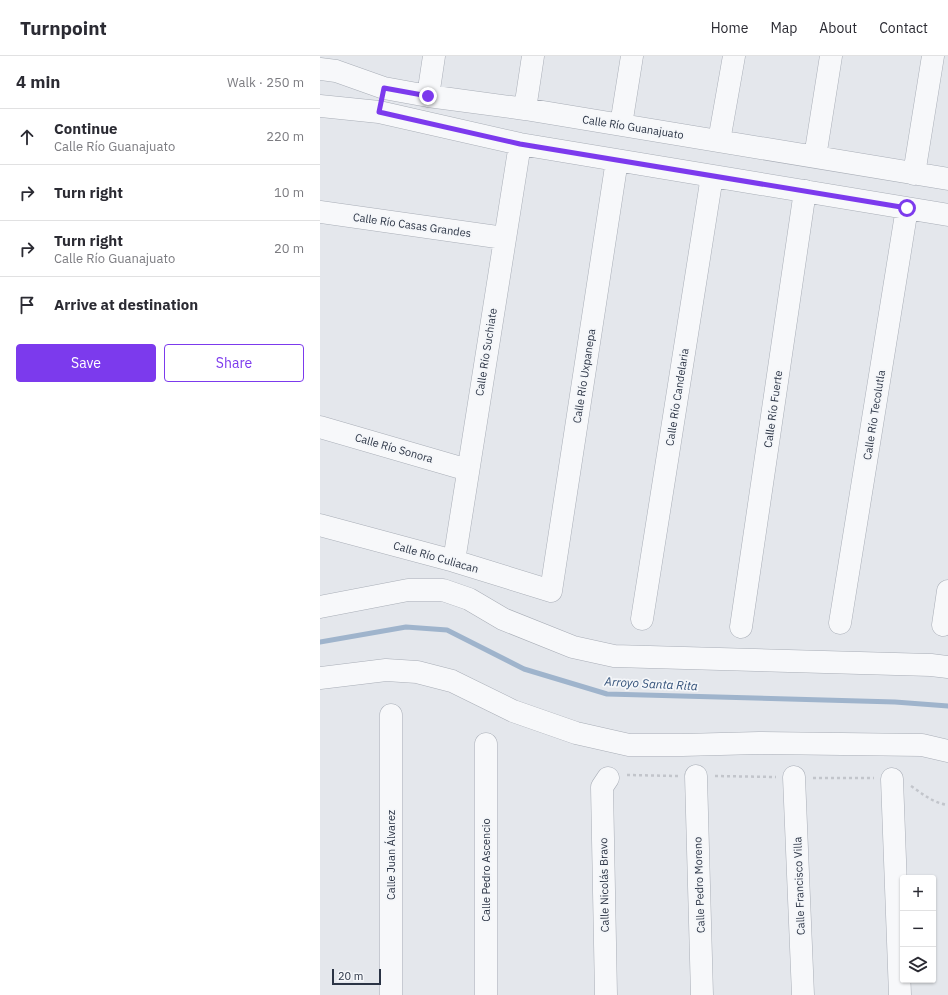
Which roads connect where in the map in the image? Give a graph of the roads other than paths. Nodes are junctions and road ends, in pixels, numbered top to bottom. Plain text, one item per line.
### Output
1 (434, 56) edge
2 (533, 56) edge
3 (632, 56) edge
4 (734, 56) edge
5 (831, 56) edge
6 (933, 56) edge
7 (331, 65) edge
8 (384, 88) junction
9 (428, 96) junction
10 (320, 106) edge
11 (525, 109) junction
12 (379, 112) junction
13 (621, 125) junction
14 (719, 142) junction
15 (520, 144) junction
16 (815, 157) junction
17 (617, 160) junction
18 (914, 174) junction
19 (712, 176) junction
20 (948, 179) edge
21 (805, 191) junction
22 (907, 208) junction
23 (320, 212) edge
24 (948, 214) edge
25 (504, 238) junction
26 (320, 427) edge
27 (468, 470) junction
28 (320, 525) edge
29 (454, 561) junction
30 (551, 591) joint
31 (948, 591) edge
32 (320, 607) edge
33 (642, 619) dead end
34 (840, 623) dead end
35 (943, 626) dead end
36 (741, 627) dead end
37 (948, 667) edge
38 (320, 678) edge
39 (391, 715) dead end
40 (486, 744) dead end
41 (948, 751) edge
42 (696, 776) dead end
43 (794, 777) dead end
44 (608, 778) dead end
45 (892, 779) dead end
46 (391, 995) edge
47 (486, 995) edge
48 (606, 995) edge
49 (702, 995) edge
50 (803, 995) edge
51 (900, 995) edge

1 - 9 street
2 - 11 street
3 - 13 street
4 - 14 street
5 - 16 street
6 - 18 street
7 - 8 street, Calle Río Guanajuato
8 - 9 street, Calle Río Guanajuato
8 - 12 street
9 - 11 street, Calle Río Guanajuato
10 - 12 street
11 - 13 street, Calle Río Guanajuato
12 - 15 street
13 - 14 street, Calle Río Guanajuato
14 - 16 street, Calle Río Guanajuato
15 - 17 street
15 - 25 street, Calle Río Suchiate
16 - 18 street, Calle Río Guanajuato
17 - 19 street
17 - 30 street, Calle Río Uxpanepa
18 - 20 street, Calle Río Guanajuato
19 - 21 street
19 - 33 street, Calle Río Candelaria
21 - 22 street
21 - 36 street, Calle Río Fuerte
22 - 24 street
22 - 34 street, Calle Río Tecolutla
23 - 25 street, Calle Río Casas Grandes
25 - 27 street, Calle Río Suchiate
26 - 27 street, Calle Río Sonora
27 - 29 street, Calle Río Suchiate
28 - 29 street, Calle Río Culiacan
29 - 30 street, Calle Río Culiacan
31 - 35 street
32 - 37 street
38 - 41 street
39 - 46 street, Calle Juan Álvarez
40 - 47 street, Calle Pedro Ascencio
42 - 49 street, Calle Pedro Moreno
43 - 50 street, Calle Francisco Villa
44 - 48 street, Calle Nicolás Bravo
45 - 51 street

